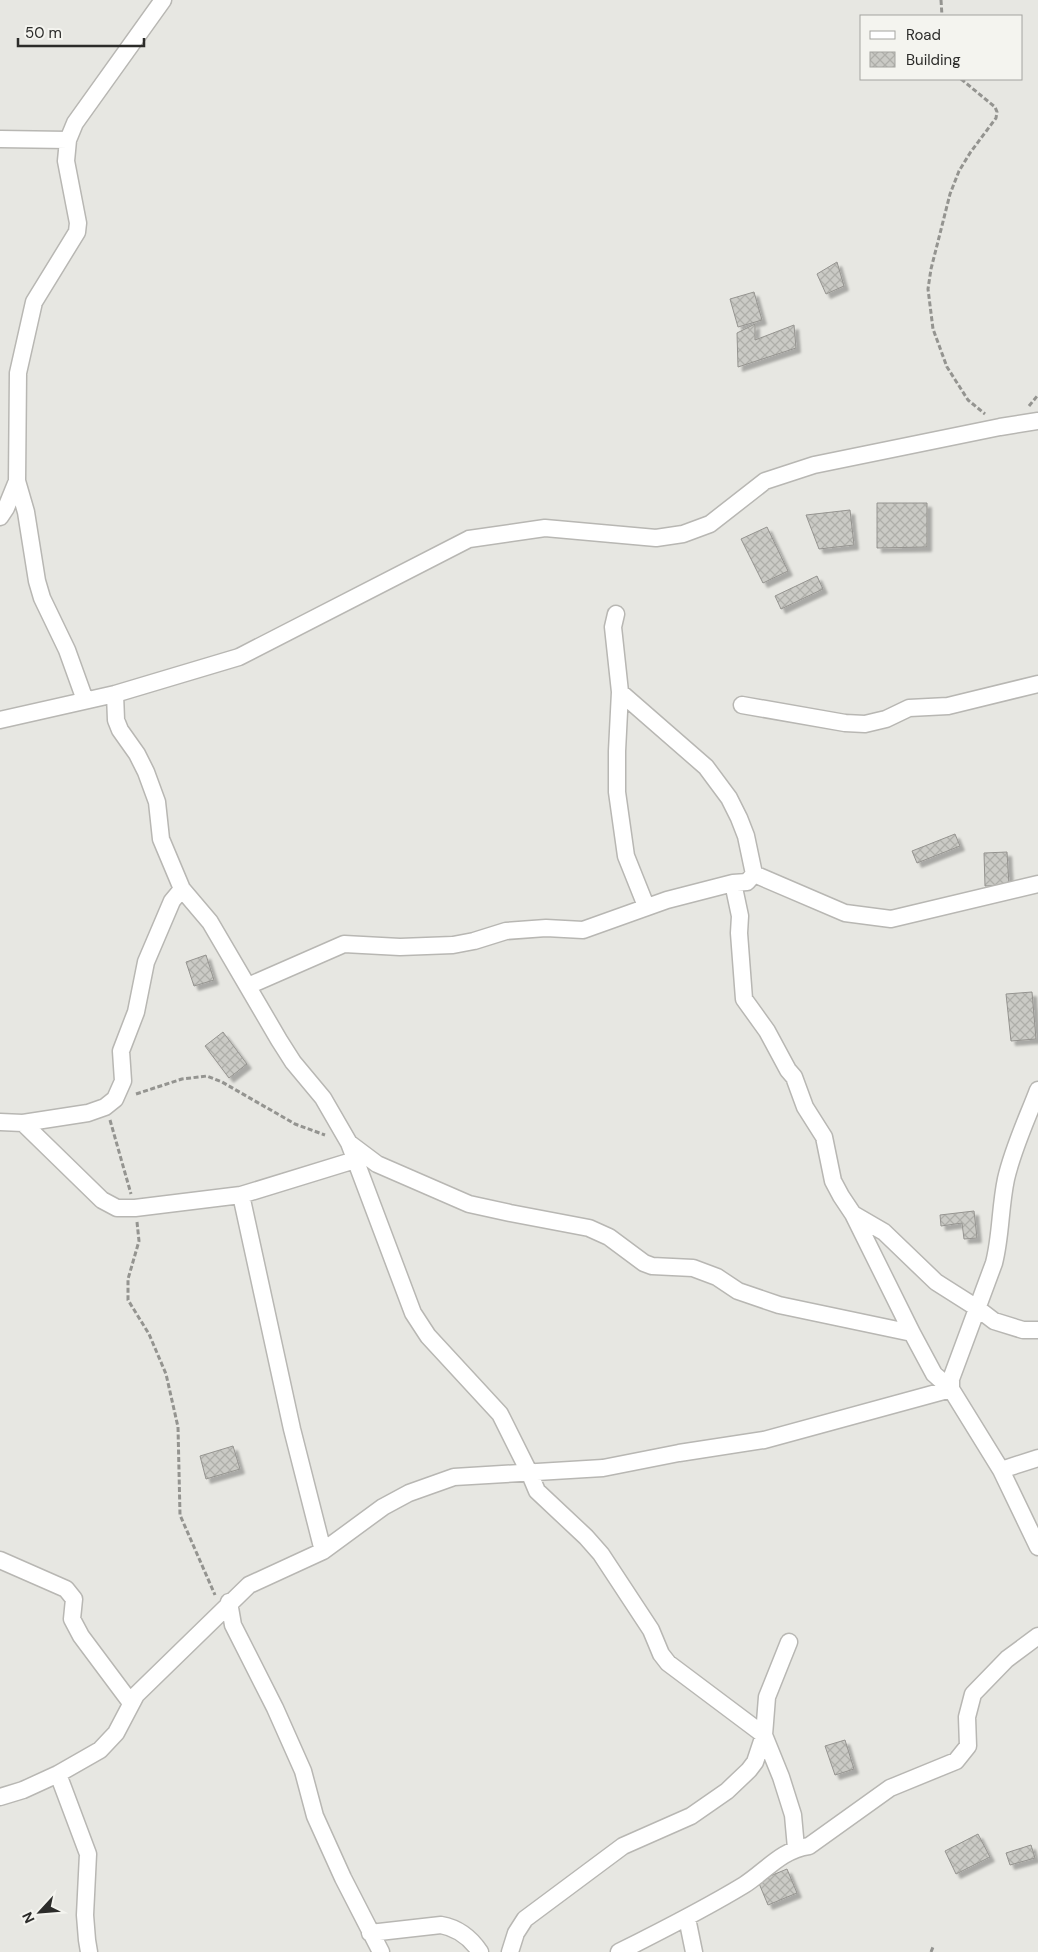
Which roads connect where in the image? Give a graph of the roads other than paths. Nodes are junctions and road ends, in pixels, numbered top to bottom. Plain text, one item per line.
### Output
1 (163, 0) edge
2 (0, 139) edge
3 (68, 140) junction
4 (1038, 425) edge
5 (17, 481) junction
6 (0, 516) edge
7 (616, 614) dead end
8 (1038, 684) edge
9 (620, 692) junction
10 (115, 694) junction
11 (84, 700) junction
12 (742, 705) dead end
13 (0, 720) edge
14 (754, 874) junction
15 (733, 882) junction
16 (1038, 884) edge
17 (182, 889) junction
18 (646, 906) junction
19 (248, 986) junction
20 (1038, 1090) edge
21 (0, 1122) edge
22 (23, 1122) junction
23 (350, 1143) junction
24 (356, 1160) junction
25 (241, 1195) junction
26 (853, 1214) junction
27 (977, 1308) junction
28 (1038, 1330) edge
29 (912, 1333) junction
30 (951, 1389) junction
31 (1038, 1458) edge
32 (1001, 1470) junction
33 (529, 1472) junction
34 (1038, 1547) edge
35 (323, 1551) junction
36 (0, 1560) edge
37 (226, 1606) junction
38 (1038, 1636) edge
39 (789, 1642) dead end
40 (131, 1703) junction
41 (764, 1735) junction
42 (58, 1774) junction
43 (0, 1796) edge
44 (796, 1848) junction
45 (688, 1918) junction
46 (370, 1933) junction
47 (90, 1952) edge
48 (381, 1952) edge
49 (480, 1952) edge
50 (510, 1952) edge
51 (619, 1952) edge
52 (694, 1952) edge

1 - 3 street
2 - 3 street
3 - 5 street
4 - 10 street
5 - 6 street
5 - 11 street
7 - 9 street
8 - 12 street
9 - 14 street
9 - 18 street
10 - 11 street
10 - 17 street
11 - 13 street
14 - 15 street
14 - 16 street
15 - 18 street
15 - 26 street
17 - 19 street
17 - 22 street
18 - 19 street
19 - 23 street
20 - 27 street
21 - 22 street
22 - 25 street
23 - 24 street
23 - 29 street
24 - 25 street
24 - 33 street
25 - 35 street
26 - 27 street
26 - 29 street
27 - 28 street
27 - 30 street
29 - 30 street
30 - 32 street
30 - 33 street
31 - 32 street
32 - 34 street
33 - 35 street
33 - 41 street
35 - 37 street
36 - 40 street
37 - 40 street
37 - 46 street
38 - 44 street
39 - 41 street
40 - 42 street
41 - 44 street
41 - 50 street
42 - 43 street
42 - 47 street
44 - 45 street
45 - 51 street
45 - 52 street
46 - 48 street
46 - 49 street

